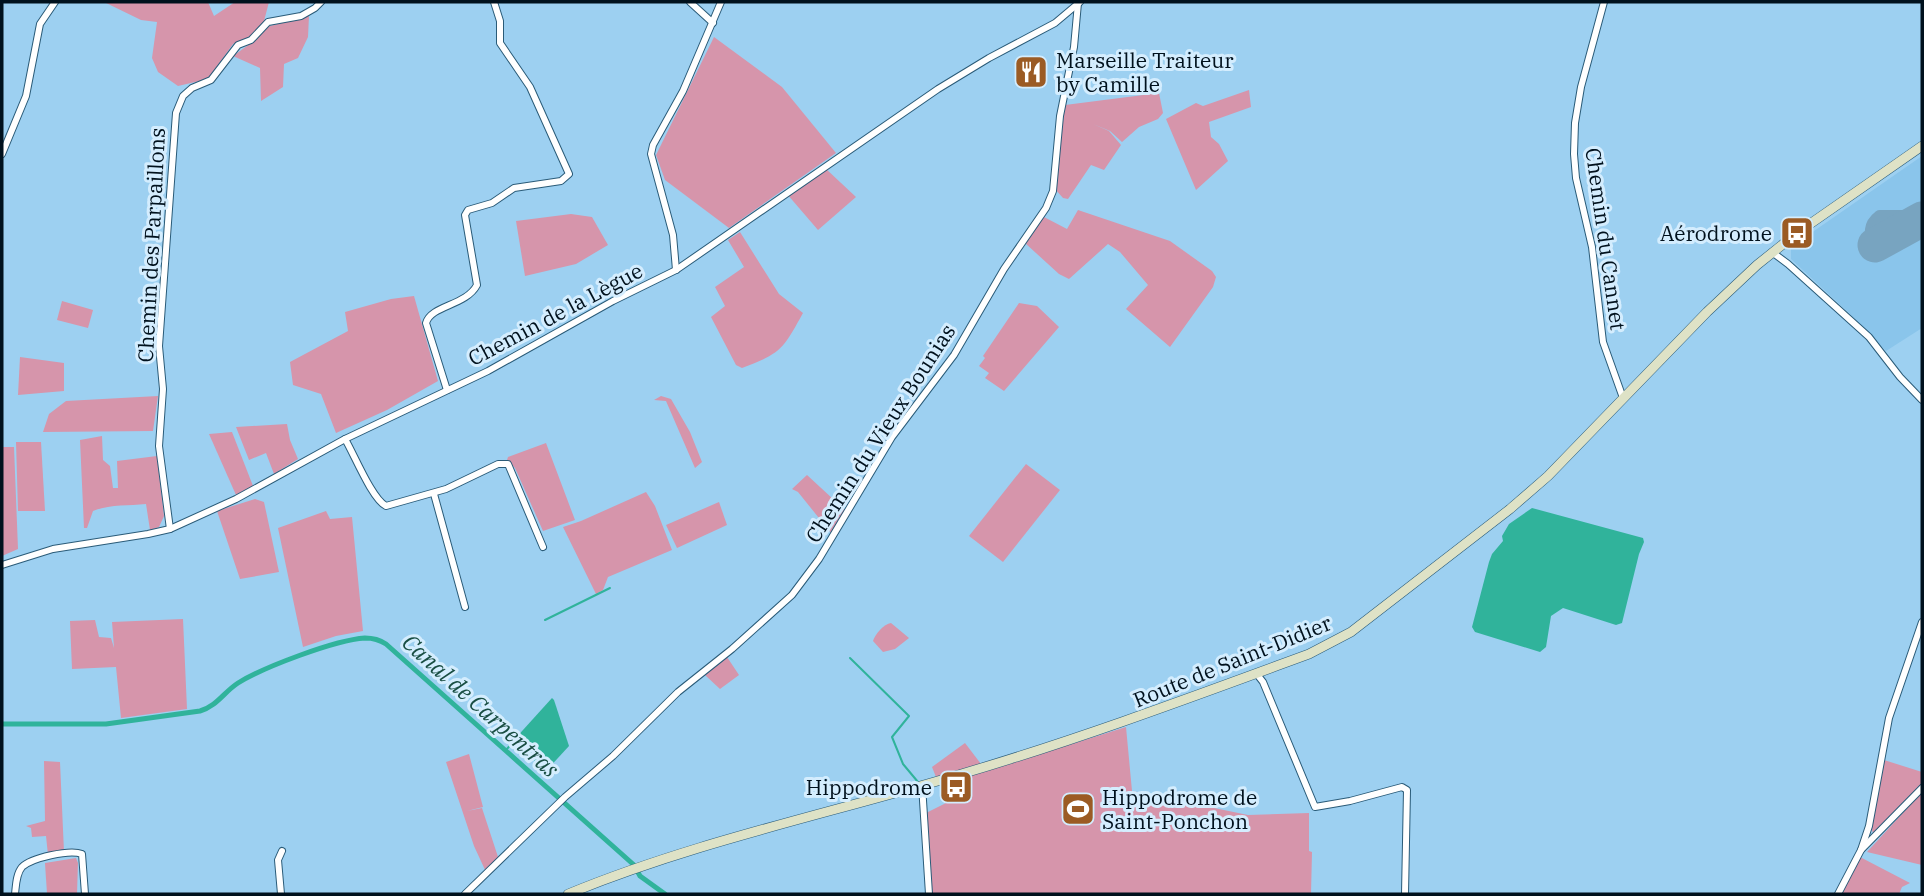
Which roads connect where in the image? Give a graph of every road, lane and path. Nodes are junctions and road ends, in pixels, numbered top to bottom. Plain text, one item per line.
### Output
1 (55, 2) edge
2 (321, 2) edge
3 (495, 2) edge
4 (690, 2) edge
5 (721, 2) edge
6 (1079, 2) edge
7 (1604, 2) edge
8 (713, 23) junction
9 (1922, 146) edge
10 (2, 154) edge
11 (1788, 239) junction
12 (1774, 251) junction
13 (1787, 261) junction
14 (676, 270) junction
15 (447, 390) junction
16 (1623, 397) junction
17 (1922, 400) edge
18 (345, 439) junction
19 (434, 494) junction
20 (170, 529) junction
21 (543, 547) dead end
22 (2, 565) edge
23 (466, 607) dead end
24 (1922, 621) edge
25 (1256, 673) junction
26 (922, 785) junction
27 (1922, 788) edge
28 (1861, 850) junction
29 (282, 851) dead end
30 (15, 894) edge
31 (85, 894) edge
32 (281, 894) edge
33 (465, 894) edge
34 (568, 894) edge
35 (929, 894) edge
36 (1405, 894) edge
37 (1838, 894) edge

1 - 10 street
2 - 20 street, Chemin des Parpaillons
3 - 15 street
4 - 8 street
5 - 8 street
6 - 14 street, Chemin de la Lègue
6 - 33 street, Chemin du Vieux Bounias
7 - 16 street, Chemin du Cannet
8 - 14 street
9 - 11 main road, Route de Saint-Didier
11 - 12 main road, Route de Saint-Didier
11 - 13 street
12 - 13 street
12 - 16 main road, Route de Saint-Didier
13 - 17 street
14 - 15 street, Chemin de la Lègue
15 - 18 street, Chemin de la Lègue
16 - 25 main road, Route de Saint-Didier
18 - 19 street
18 - 20 street, Chemin de la Lègue
19 - 21 street
19 - 23 street
20 - 22 street, Chemin de la Lègue
24 - 28 street
25 - 26 main road, Route de Saint-Didier
25 - 36 street
26 - 34 main road, Route de Saint-Didier
26 - 35 street
27 - 28 street
28 - 37 street
29 - 32 street
30 - 31 street

